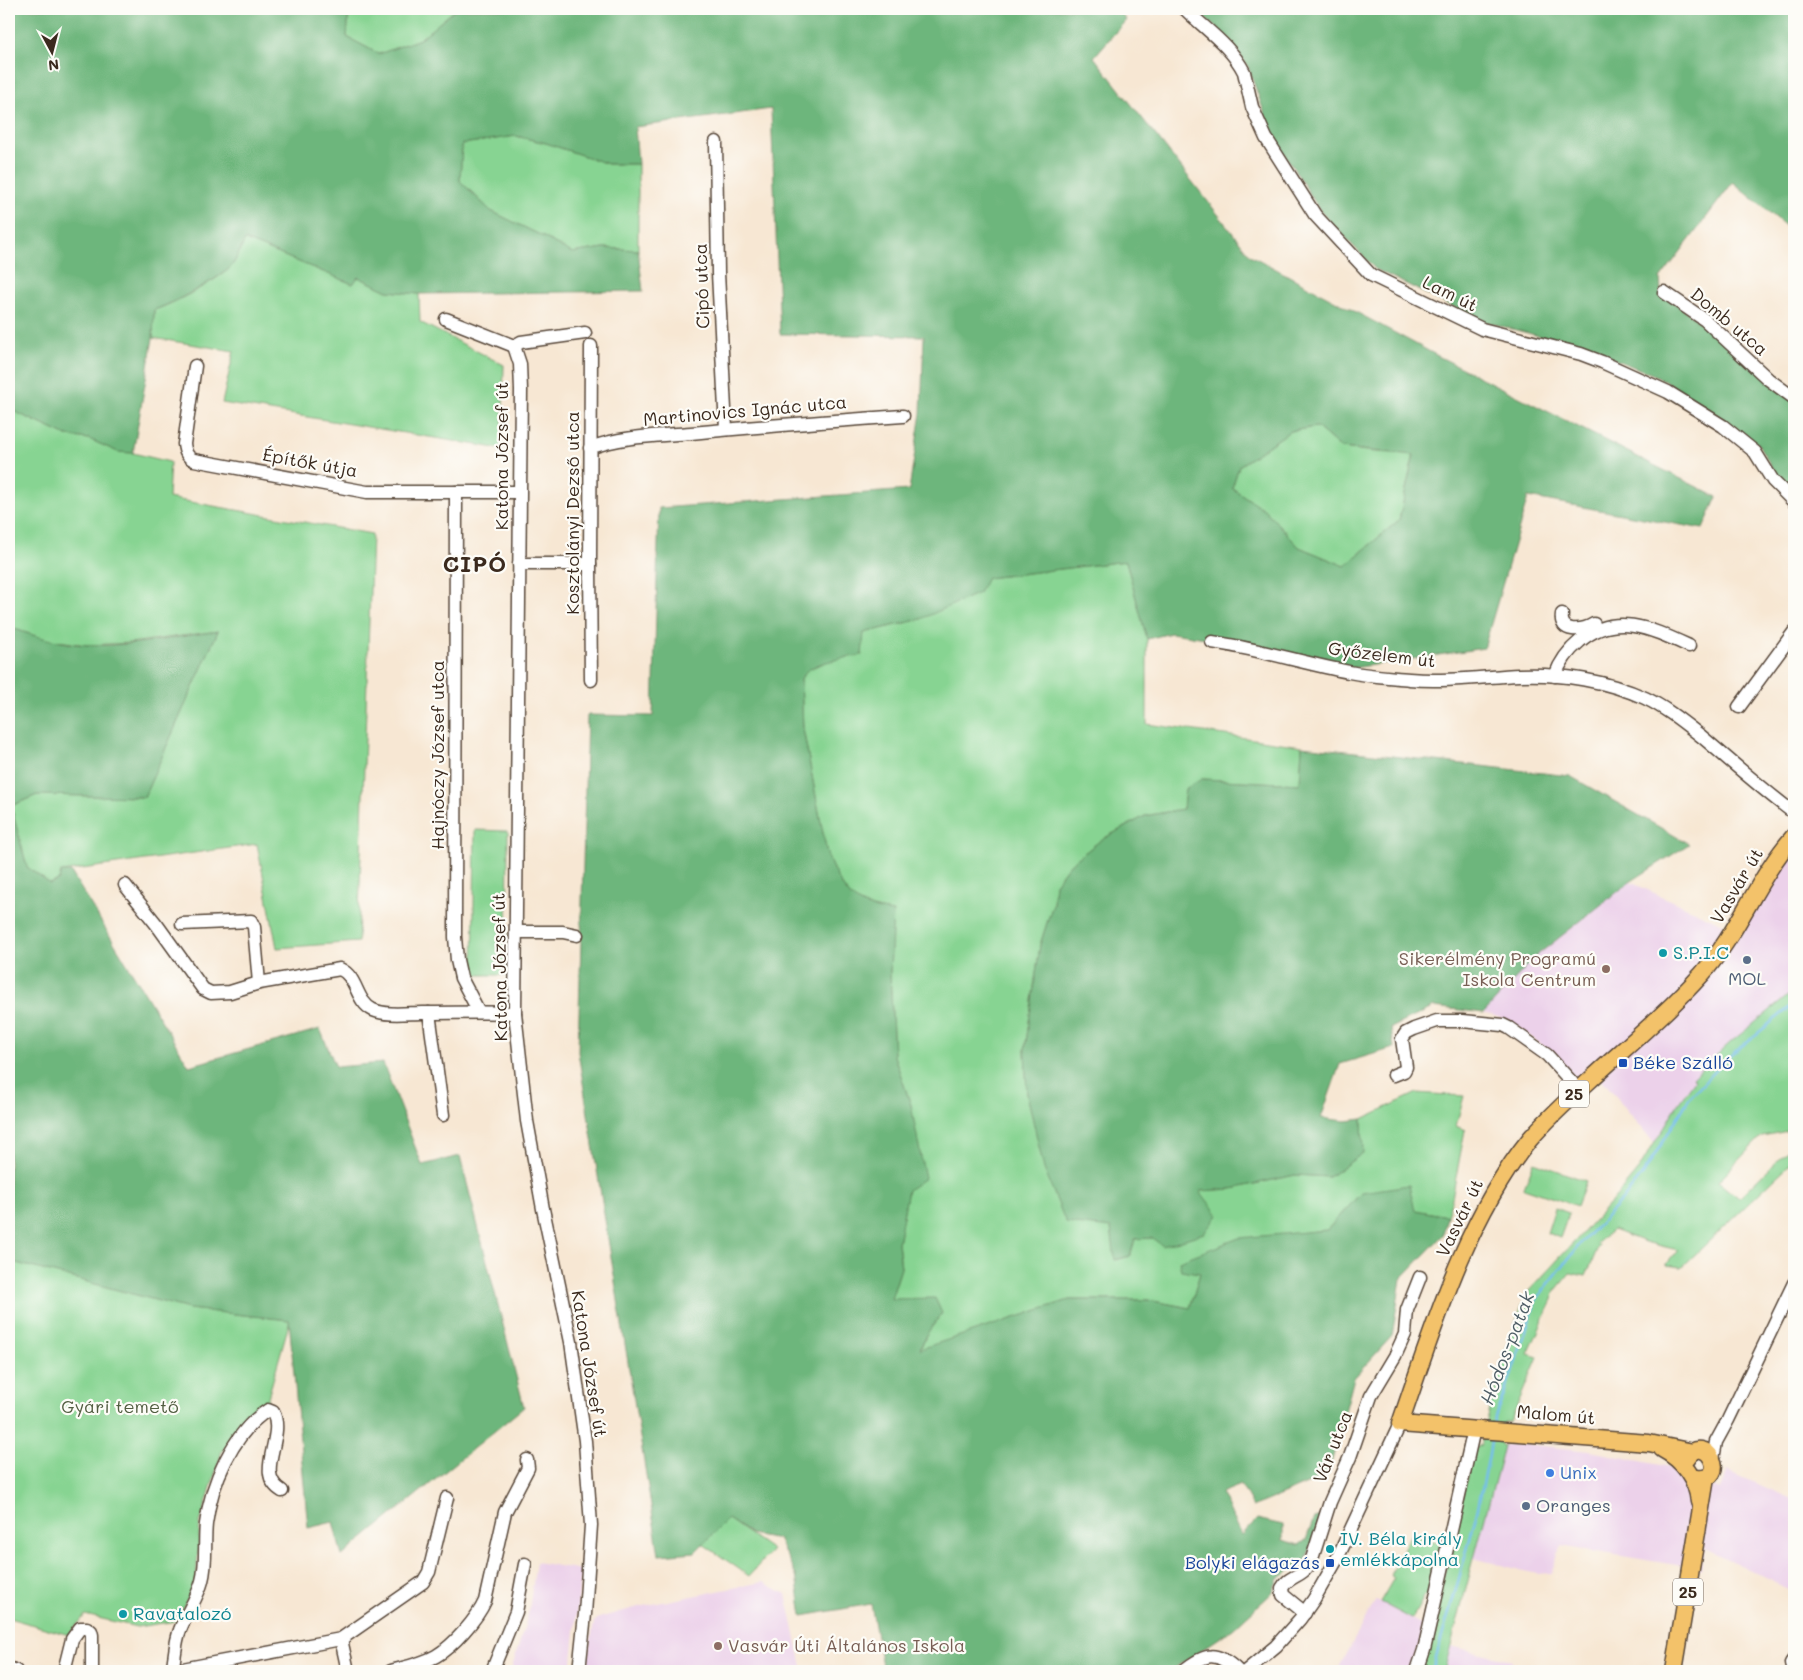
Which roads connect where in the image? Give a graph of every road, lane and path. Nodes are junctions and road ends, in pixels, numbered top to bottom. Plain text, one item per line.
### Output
1 (1185, 9) edge
2 (716, 142) dead end
3 (1664, 292) dead end
4 (446, 319) dead end
5 (585, 333) dead end
6 (514, 346) junction
7 (591, 346) dead end
8 (195, 366) dead end
9 (1794, 398) edge
10 (903, 416) dead end
11 (726, 429) junction
12 (590, 448) junction
13 (456, 492) junction
14 (519, 492) junction
15 (1794, 502) edge
16 (519, 564) junction
17 (590, 564) junction
18 (1562, 614) dead end
19 (1594, 624) dead end
20 (1582, 629) junction
21 (1794, 632) edge
22 (1212, 642) dead end
23 (1689, 646) dead end
24 (1552, 676) junction
25 (591, 680) dead end
26 (1738, 707) dead end
27 (1794, 813) edge
28 (1794, 836) edge
29 (125, 885) dead end
30 (182, 924) dead end
31 (516, 932) junction
32 (577, 935) dead end
33 (259, 983) junction
34 (479, 1012) junction
35 (429, 1013) junction
36 (515, 1013) junction
37 (1394, 1076) dead end
38 (1579, 1090) junction
39 (443, 1115) dead end
40 (1420, 1278) dead end
41 (1794, 1283) edge
42 (1412, 1391) junction
43 (1400, 1424) junction
44 (1428, 1426) junction
45 (1724, 1428) junction
46 (1478, 1429) junction
47 (1649, 1442) junction
48 (1695, 1451) junction
49 (1713, 1459) junction
50 (527, 1460) dead end
51 (1694, 1474) junction
52 (282, 1491) dead end
53 (447, 1498) dead end
54 (525, 1564) dead end
55 (1305, 1613) junction
56 (341, 1639) junction
57 (243, 1658) junction
58 (1794, 1660) edge
59 (9, 1668) edge
60 (16, 1671) edge
61 (64, 1671) edge
62 (92, 1671) edge
63 (172, 1671) edge
64 (246, 1671) edge
65 (348, 1671) edge
66 (391, 1671) edge
67 (492, 1671) edge
68 (579, 1671) edge
69 (1183, 1671) edge
70 (1238, 1671) edge
71 (1246, 1671) edge
72 (1416, 1671) edge
73 (1674, 1671) edge
74 (1793, 1671) edge

1 - 15 street, Lam út
2 - 11 street, Cipó utca
3 - 9 street, Domb utca
4 - 6 street
5 - 6 street
6 - 14 street, Katona József út
7 - 12 street, Kosztolányi Dezső utca
8 - 13 street, Építők útja
10 - 11 street, Martinovics Ignác utca
11 - 12 street, Martinovics Ignác utca
12 - 17 street, Kosztolányi Dezső utca
13 - 14 street, Építők útja
13 - 34 street, Hajnóczy József utca
14 - 16 street, Katona József út
16 - 17 street
16 - 31 street, Katona József út
17 - 25 street, Kosztolányi Dezső utca
18 - 20 street
19 - 20 street
20 - 24 street
21 - 26 street
22 - 24 street, Győzelem út
23 - 24 street
24 - 27 street, Győzelem út
28 - 38 main road, Vasvár út / 25
29 - 33 street
30 - 33 street
31 - 32 street
31 - 36 street, Katona József út
33 - 35 street
34 - 35 street
34 - 36 street
35 - 39 street
36 - 68 street, Katona József út
37 - 38 street
38 - 42 main road, Vasvár út / 25
40 - 55 street, Vár utca
41 - 45 street
42 - 43 main road, Vasvár út / 25
42 - 44 main road, 25
43 - 44 main road, Malom út
43 - 55 street, Vasvár út
44 - 46 main road, Malom út
45 - 48 street
45 - 49 street
46 - 47 main road, Malom út
46 - 72 street
47 - 48 main road, Malom út
47 - 51 main road, Malom út
48 - 49 main road
48 - 51 main road, 25
49 - 51 main road, 25
50 - 66 street
51 - 73 main road, 25
52 - 63 street
53 - 56 street
54 - 67 street
55 - 71 street, Vasvár út
56 - 57 street
56 - 65 street
57 - 63 street
57 - 64 street
58 - 74 street
59 - 60 street
61 - 62 street
69 - 70 street

